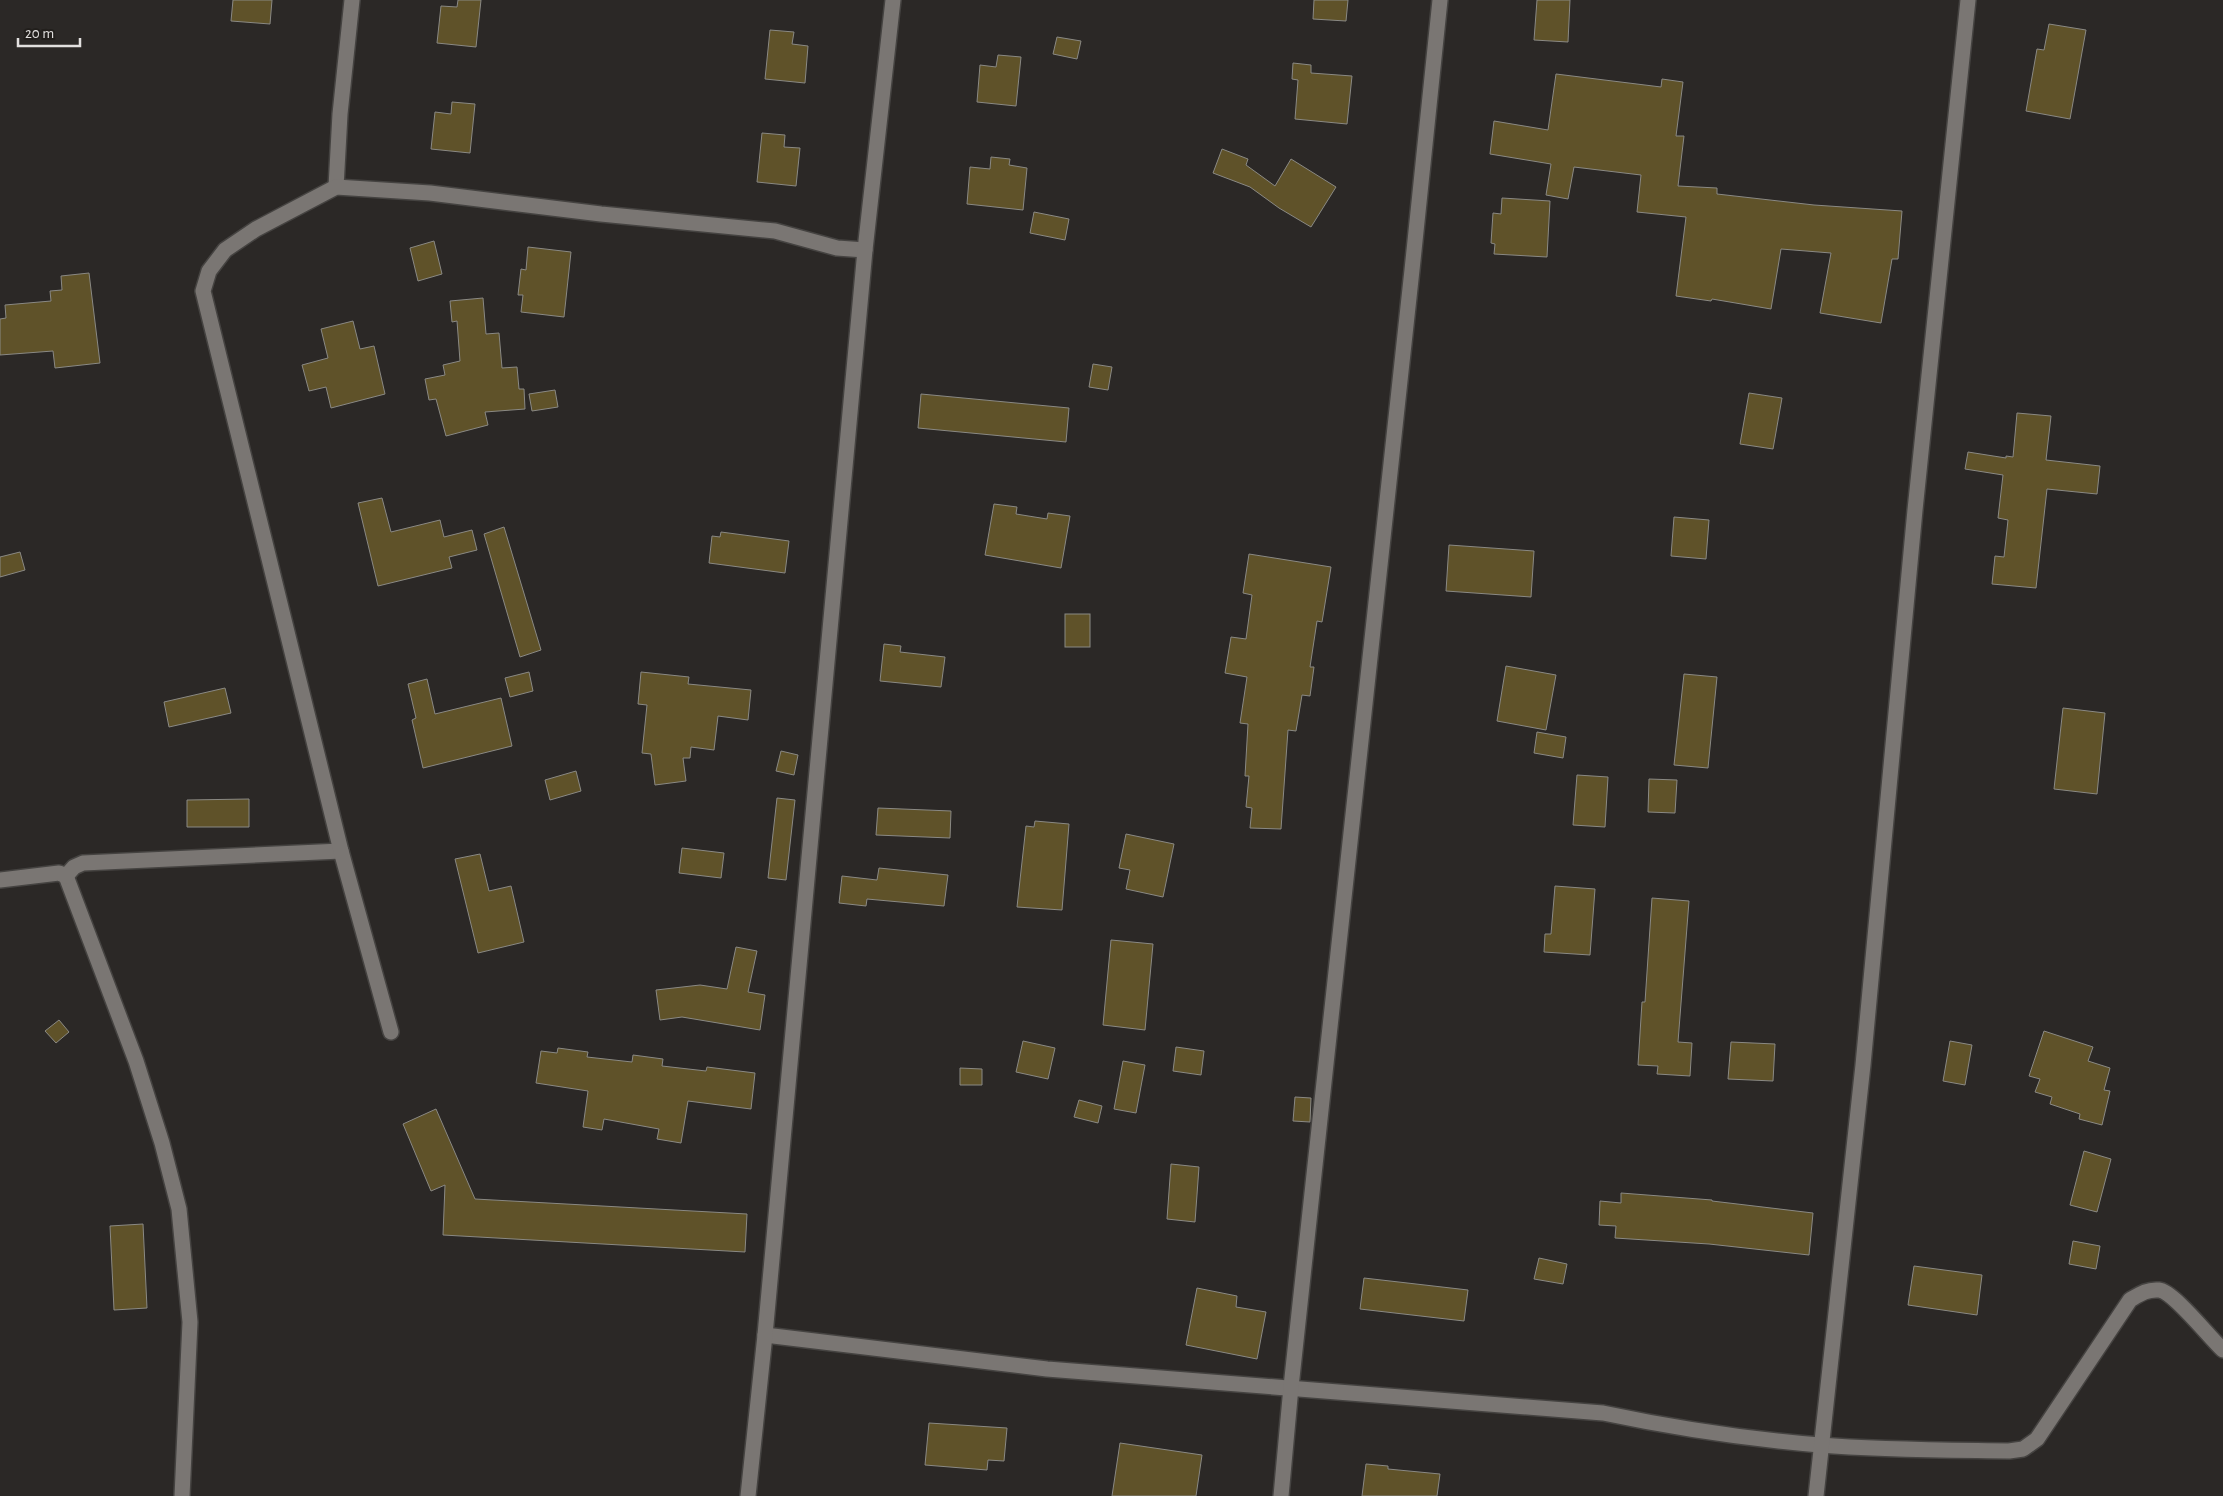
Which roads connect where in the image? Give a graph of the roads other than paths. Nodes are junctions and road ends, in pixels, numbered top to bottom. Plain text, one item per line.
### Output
1 (352, 0) edge
2 (893, 0) edge
3 (1440, 0) edge
4 (1968, 0) edge
5 (336, 187) junction
6 (865, 250) junction
7 (341, 851) junction
8 (66, 876) junction
9 (0, 880) edge
10 (391, 1032) dead end
11 (765, 1335) junction
12 (2223, 1350) edge
13 (1291, 1387) junction
14 (1820, 1445) junction
15 (182, 1496) edge
16 (748, 1496) edge
17 (1281, 1496) edge
18 (1816, 1496) edge

1 - 5 street
2 - 6 street
3 - 13 street
4 - 14 street
5 - 6 street
5 - 7 street
6 - 11 street
7 - 8 street
7 - 10 street
8 - 9 street
8 - 15 street
11 - 13 street
11 - 16 street
12 - 14 street
13 - 14 street
13 - 17 street
14 - 18 street

